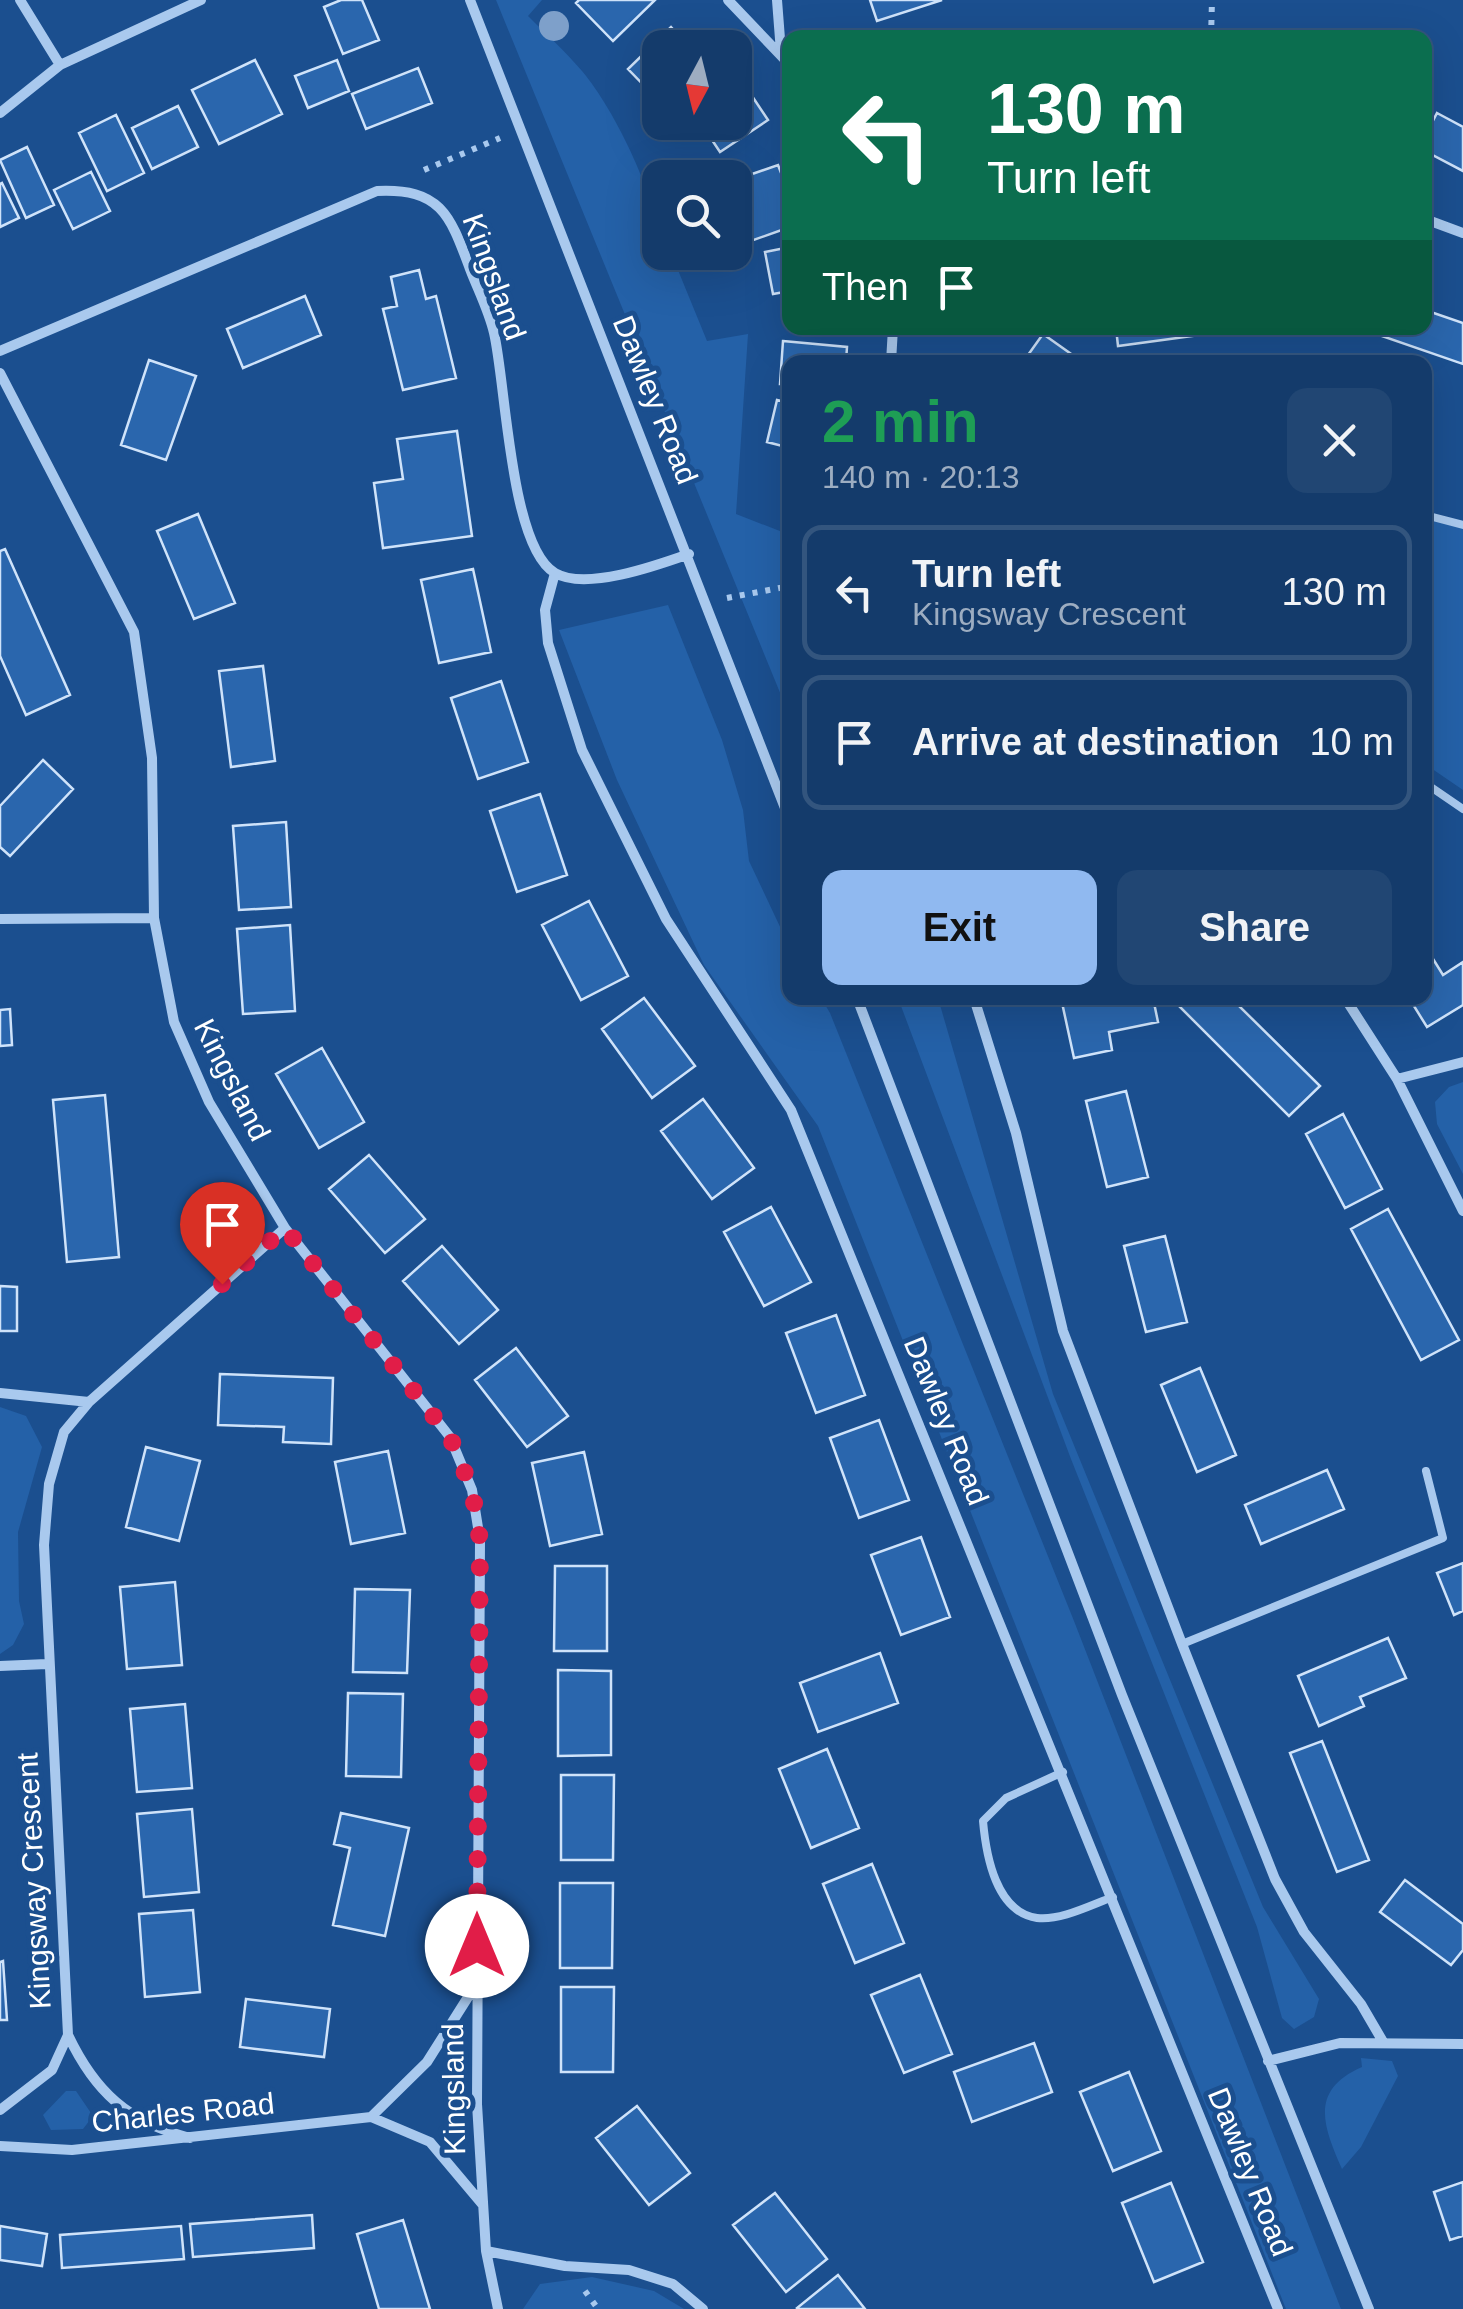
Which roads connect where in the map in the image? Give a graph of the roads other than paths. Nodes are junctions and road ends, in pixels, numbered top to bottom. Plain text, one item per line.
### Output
1 (20, 0) edge
2 (200, 0) edge
3 (470, 0) edge
4 (728, 0) edge
5 (777, 0) edge
6 (781, 52) joint
7 (60, 66) junction
8 (0, 113) edge
9 (1432, 221) edge
10 (1463, 232) edge
11 (0, 351) edge
12 (0, 373) edge
13 (1432, 517) edge
14 (1463, 524) edge
15 (689, 554) junction
16 (555, 573) junction
17 (1432, 787) edge
18 (782, 800) edge
19 (1463, 808) edge
20 (154, 918) junction
21 (0, 919) edge
22 (860, 1005) edge
23 (976, 1005) edge
24 (1350, 1005) edge
25 (1463, 1062) edge
26 (1397, 1079) junction
27 (1463, 1211) edge
28 (285, 1228) junction
29 (0, 1393) edge
30 (88, 1402) junction
31 (1426, 1471) dead end
32 (1182, 1644) junction
33 (47, 1664) junction
34 (0, 1666) edge
35 (1062, 1772) junction
36 (1113, 1898) junction
37 (477, 1982) junction
38 (68, 2035) junction
39 (1382, 2040) junction
40 (1463, 2044) edge
41 (1268, 2061) junction
42 (0, 2110) edge
43 (370, 2117) junction
44 (190, 2138) junction
45 (0, 2146) edge
46 (483, 2206) junction
47 (486, 2250) junction
48 (498, 2309) edge
49 (703, 2309) edge
50 (1278, 2309) edge
51 (1369, 2309) edge

1 - 7 street
2 - 7 street
3 - 15 street, Dawley Road
4 - 6 street
5 - 6 street
7 - 8 street
9 - 10 street
11 - 16 street, Kingsland
12 - 20 street, Kingsland
13 - 14 lane
15 - 16 street
15 - 18 street, Dawley Road
16 - 35 street, Dawley Road
17 - 19 lane
20 - 21 street
20 - 28 street, Kingsland
22 - 41 street, Dawley Road
23 - 32 street
24 - 26 street
25 - 26 street
26 - 27 street
28 - 30 street, Kingsway Crescent
28 - 37 street, Kingsland
29 - 30 street
30 - 33 street, Kingsway Crescent
31 - 32 lane
32 - 39 street
33 - 34 street
33 - 38 street, Kingsway Crescent
35 - 36 street, Dawley Road
35 - 36 lane
36 - 50 street, Dawley Road
37 - 43 street
37 - 46 street, Kingsland
38 - 42 street
38 - 44 street
39 - 40 street
39 - 41 street
41 - 51 street, Dawley Road
43 - 44 street, Charles Road
43 - 46 street
44 - 45 street, Charles Road
46 - 47 street, Kingsland
47 - 48 street, Kingsland
47 - 49 street

